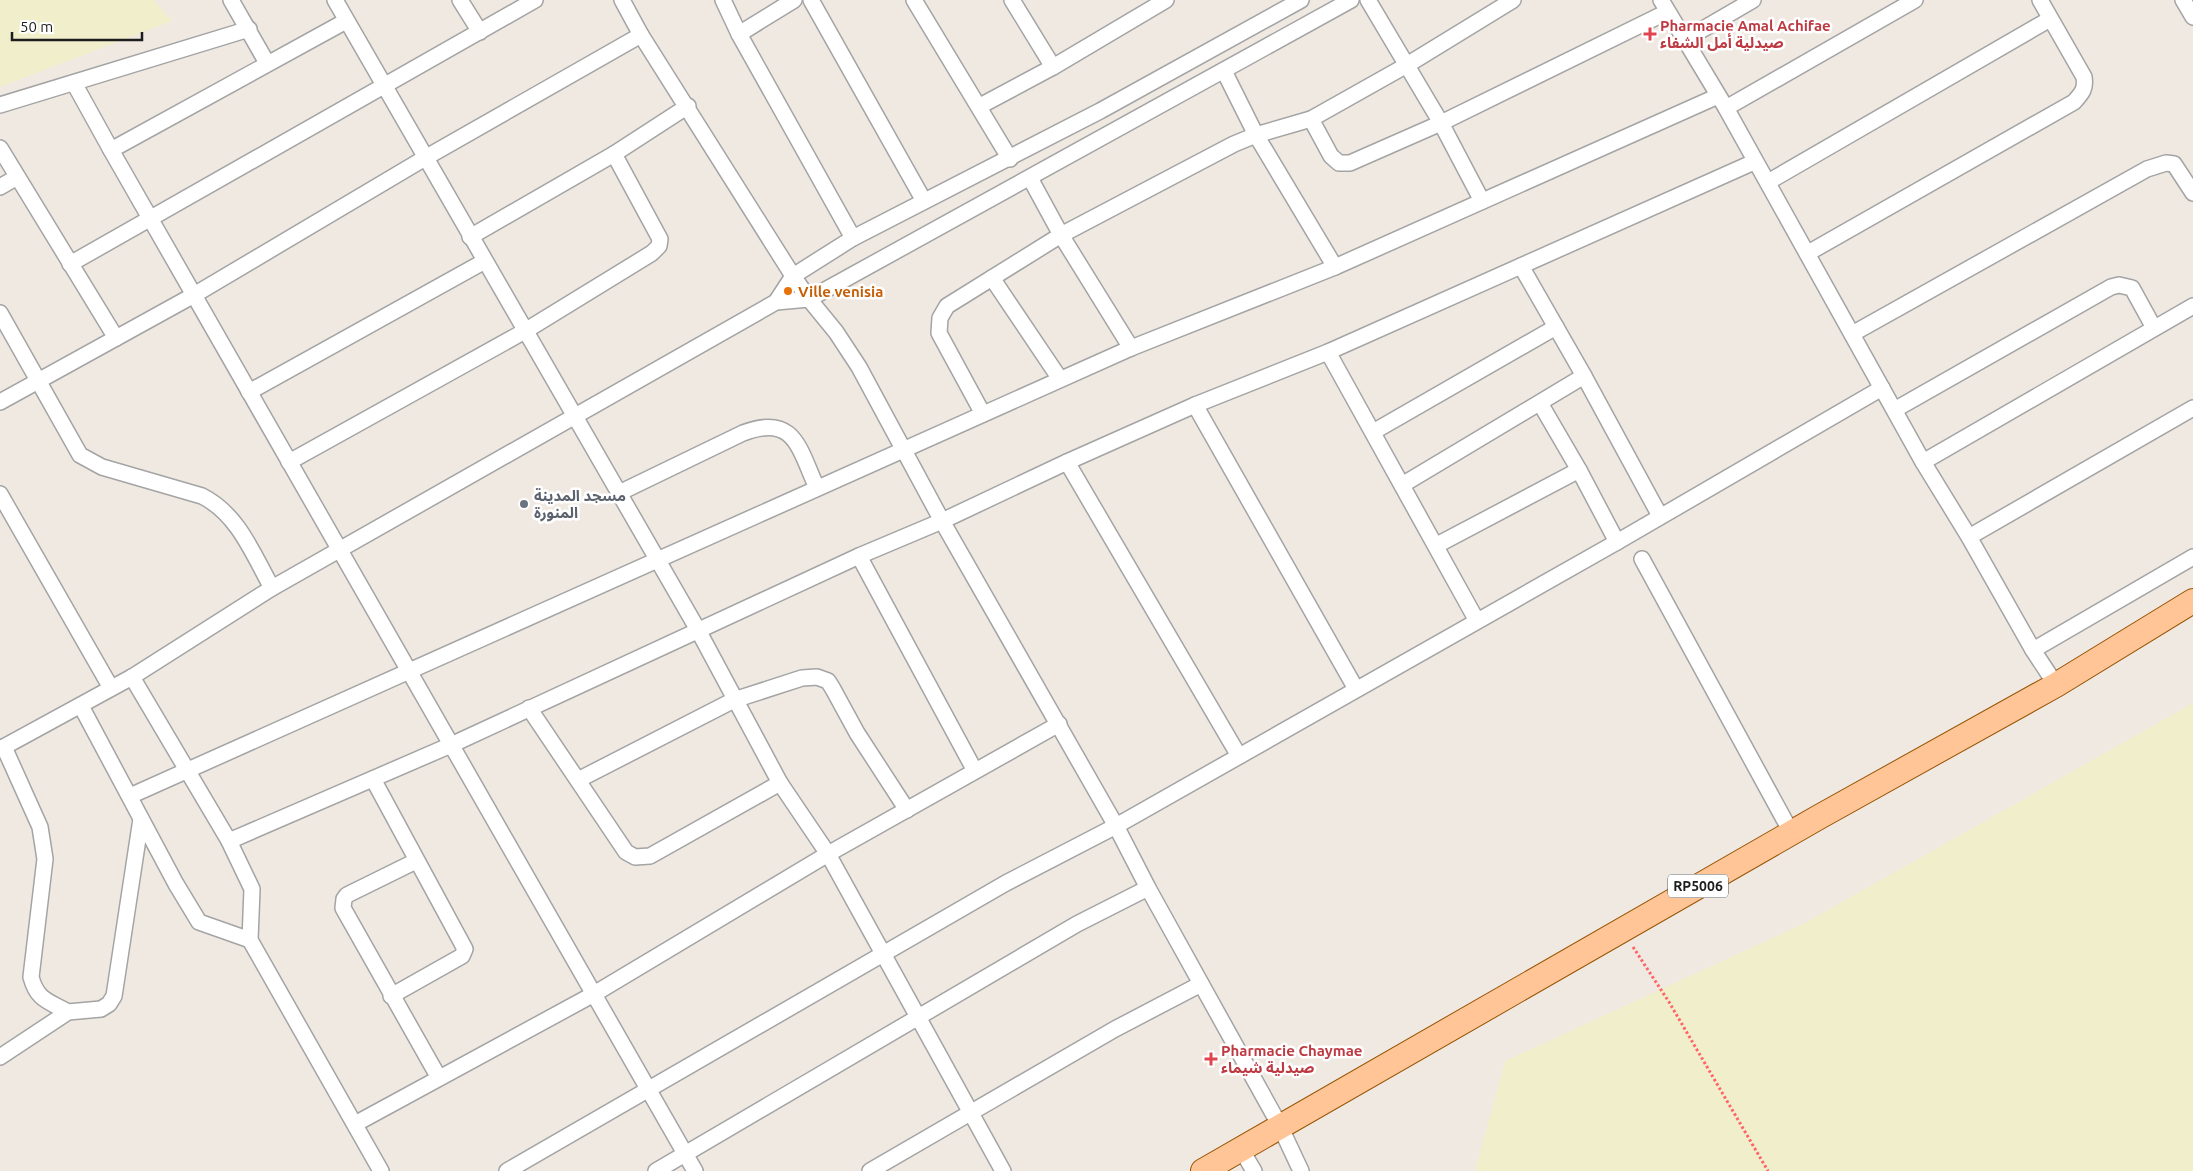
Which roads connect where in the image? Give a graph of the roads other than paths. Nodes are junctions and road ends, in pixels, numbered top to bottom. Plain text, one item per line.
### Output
1 (231, 0) edge
2 (335, 0) edge
3 (460, 0) edge
4 (535, 0) edge
5 (622, 0) edge
6 (723, 0) edge
7 (794, 0) edge
8 (811, 0) edge
9 (914, 0) edge
10 (1012, 0) edge
11 (1166, 0) edge
12 (1301, 0) edge
13 (1351, 0) edge
14 (1368, 0) edge
15 (1513, 0) edge
16 (1753, 0) edge
17 (1915, 0) edge
18 (2040, 0) edge
19 (2183, 0) edge
20 (1664, 6) edge
21 (2193, 17) edge
22 (2050, 19) junction
23 (346, 21) junction
24 (249, 30) junction
25 (480, 32) junction
26 (739, 34) junction
27 (641, 35) junction
28 (1686, 39) junction
29 (268, 63) junction
30 (1407, 65) junction
31 (1053, 67) junction
32 (1224, 71) junction
33 (74, 83) junction
34 (384, 86) junction
35 (1722, 102) junction
36 (0, 105) edge
37 (688, 106) junction
38 (980, 106) junction
39 (1311, 119) junction
40 (1441, 123) junction
41 (1256, 135) junction
42 (0, 148) edge
43 (111, 150) junction
44 (614, 154) junction
45 (425, 158) junction
46 (1010, 159) junction
47 (1754, 162) junction
48 (18, 177) junction
49 (1030, 178) junction
50 (1768, 182) junction
51 (0, 187) edge
52 (2193, 193) edge
53 (924, 201) junction
54 (1482, 201) junction
55 (150, 219) junction
56 (1061, 235) junction
57 (470, 237) junction
58 (854, 238) junction
59 (1808, 253) junction
60 (485, 261) junction
61 (70, 264) junction
62 (1521, 266) junction
63 (1335, 267) junction
64 (793, 276) junction
65 (992, 278) junction
66 (194, 294) junction
67 (809, 299) junction
68 (776, 302) junction
69 (2193, 306) edge
70 (0, 313) edge
71 (1556, 327) junction
72 (2154, 328) junction
73 (525, 331) junction
74 (1852, 334) junction
75 (116, 338) junction
76 (1131, 348) junction
77 (1328, 352) junction
78 (1584, 376) junction
79 (1060, 379) junction
80 (38, 381) junction
81 (1882, 388) junction
82 (249, 392) junction
83 (0, 402) edge
84 (1540, 403) junction
85 (1195, 405) junction
86 (2193, 408) edge
87 (1896, 409) junction
88 (983, 414) junction
89 (574, 416) junction
90 (1373, 432) junction
91 (903, 450) junction
92 (289, 462) junction
93 (1067, 462) junction
94 (1924, 462) junction
95 (1579, 470) junction
96 (1402, 485) junction
97 (817, 488) junction
98 (619, 493) junction
99 (0, 494) edge
100 (1660, 516) junction
101 (942, 521) junction
102 (1969, 537) junction
103 (1617, 542) junction
104 (1437, 545) junction
105 (340, 550) junction
106 (859, 556) junction
107 (2193, 558) edge
108 (1642, 559) dead end
109 (657, 560) junction
110 (272, 588) junction
111 (2193, 602) edge
112 (1478, 620) junction
113 (698, 630) junction
114 (2033, 650) junction
115 (409, 671) junction
116 (132, 677) junction
117 (2056, 685) junction
118 (111, 688) junction
119 (1356, 689) junction
120 (734, 700) junction
121 (81, 706) junction
122 (529, 708) junction
123 (1059, 724) junction
124 (451, 745) junction
125 (2, 748) edge
126 (1239, 756) junction
127 (187, 769) junction
128 (975, 771) junction
129 (373, 780) junction
130 (578, 780) junction
131 (780, 783) junction
132 (130, 796) junction
133 (907, 810) junction
134 (141, 820) junction
135 (1116, 826) junction
136 (1791, 832) junction
137 (229, 841) junction
138 (828, 854) junction
139 (416, 861) junction
140 (1148, 888) junction
141 (250, 940) junction
142 (884, 953) junction
143 (1201, 984) junction
144 (594, 994) junction
145 (391, 996) junction
146 (68, 1012) junction
147 (918, 1017) junction
148 (0, 1057) edge
149 (439, 1078) junction
150 (649, 1090) junction
151 (972, 1113) junction
152 (355, 1124) junction
153 (1280, 1126) junction
154 (1241, 1149) junction
155 (686, 1155) junction
156 (380, 1171) edge
157 (507, 1171) edge
158 (656, 1171) edge
159 (695, 1171) edge
160 (870, 1171) edge
161 (1003, 1171) edge
162 (1203, 1171) edge
163 (1254, 1171) edge
164 (1301, 1171) edge

1 - 24 street
2 - 23 street
3 - 25 street
4 - 25 street
5 - 27 street
6 - 26 street
7 - 26 street
8 - 53 street
9 - 38 street
10 - 31 street
11 - 31 street
12 - 46 street
13 - 32 street
14 - 30 street
15 - 30 street
16 - 28 street
17 - 35 street
18 - 22 street
19 - 21 street
20 - 28 street
20 - 40 street
22 - 50 street
22 - 59 street
23 - 29 street
23 - 34 street
24 - 29 street
24 - 33 street
25 - 34 street
26 - 58 street
27 - 37 street
27 - 45 street
28 - 35 street
29 - 43 street
30 - 39 street
30 - 40 street
31 - 38 street
32 - 41 street
32 - 49 street
33 - 36 street
33 - 43 street
34 - 45 street
34 - 55 street
35 - 47 street
35 - 54 street
37 - 44 street
37 - 64 street
38 - 46 street
39 - 40 street
39 - 41 street
40 - 54 street
41 - 56 street
41 - 63 street
42 - 48 street
43 - 55 street
44 - 57 street
44 - 73 street
45 - 57 street
45 - 66 street
46 - 53 street
47 - 50 street
47 - 62 street
48 - 51 street
48 - 61 street
49 - 56 street
49 - 67 street
50 - 59 street
52 - 74 street
53 - 58 street
54 - 63 street
55 - 61 street
55 - 66 street
56 - 65 street
56 - 76 street
57 - 60 street
58 - 64 street
59 - 74 street
60 - 73 street
60 - 82 street
61 - 75 street
62 - 71 street
62 - 77 street
63 - 76 street
64 - 67 street
64 - 68 street
65 - 79 street
65 - 88 street
66 - 75 street
66 - 82 street
67 - 68 street
67 - 91 street
68 - 89 street
69 - 72 street
70 - 80 street
71 - 78 street
71 - 90 street
72 - 87 street
72 - 94 street
73 - 89 street
73 - 92 street
74 - 81 street
75 - 80 street
76 - 79 street
77 - 85 street
77 - 90 street
78 - 84 street
78 - 100 street
79 - 88 street
80 - 83 street
80 - 110 street
81 - 87 street
81 - 100 street
82 - 92 street
84 - 95 street
84 - 96 street
85 - 93 street
85 - 119 street
86 - 102 street
87 - 94 street
88 - 91 street
89 - 98 street
89 - 105 street
90 - 96 street
91 - 97 street
91 - 101 street
92 - 105 street
93 - 101 street
93 - 126 street
94 - 102 street
95 - 103 street
95 - 104 street
96 - 104 street
97 - 98 street
97 - 109 street
98 - 109 street
99 - 118 street
100 - 103 street
101 - 106 street
101 - 123 street
102 - 114 street
103 - 112 street
104 - 112 street
105 - 110 street
105 - 115 street
106 - 113 street
106 - 128 street
107 - 114 street
108 - 136 street
109 - 113 street
109 - 115 street
110 - 116 street
111 - 117 main road, RP5006
112 - 119 street
113 - 120 street
113 - 122 street
114 - 117 street
115 - 124 street
115 - 127 street
116 - 118 street
116 - 127 street
117 - 136 main road, RP5006
118 - 121 street
119 - 126 street
120 - 130 street
120 - 131 street
120 - 133 street
121 - 125 street
121 - 132 street
122 - 124 street
122 - 130 street
123 - 128 street
123 - 135 street
124 - 129 street
124 - 144 street
125 - 146 street
126 - 135 street
127 - 132 street
127 - 137 street
128 - 133 street
129 - 137 street
129 - 139 street
130 - 131 street
131 - 138 street
132 - 134 street
133 - 138 street
134 - 141 street
134 - 146 street
135 - 140 street
135 - 142 street
136 - 153 main road, RP5006
137 - 141 street
138 - 142 street
138 - 144 street
139 - 145 street
139 - 145 street
140 - 143 street
140 - 147 street
141 - 152 street
142 - 147 street
142 - 150 street
143 - 151 street
143 - 153 street
144 - 149 street
144 - 150 street
145 - 149 street
146 - 148 street
147 - 151 street
147 - 155 street
149 - 152 street
150 - 155 street
150 - 157 street
151 - 160 street
151 - 161 street
152 - 156 street
153 - 154 main road, RP5006
153 - 164 street
154 - 162 main road, RP5006
154 - 163 street
155 - 158 street
155 - 159 street

